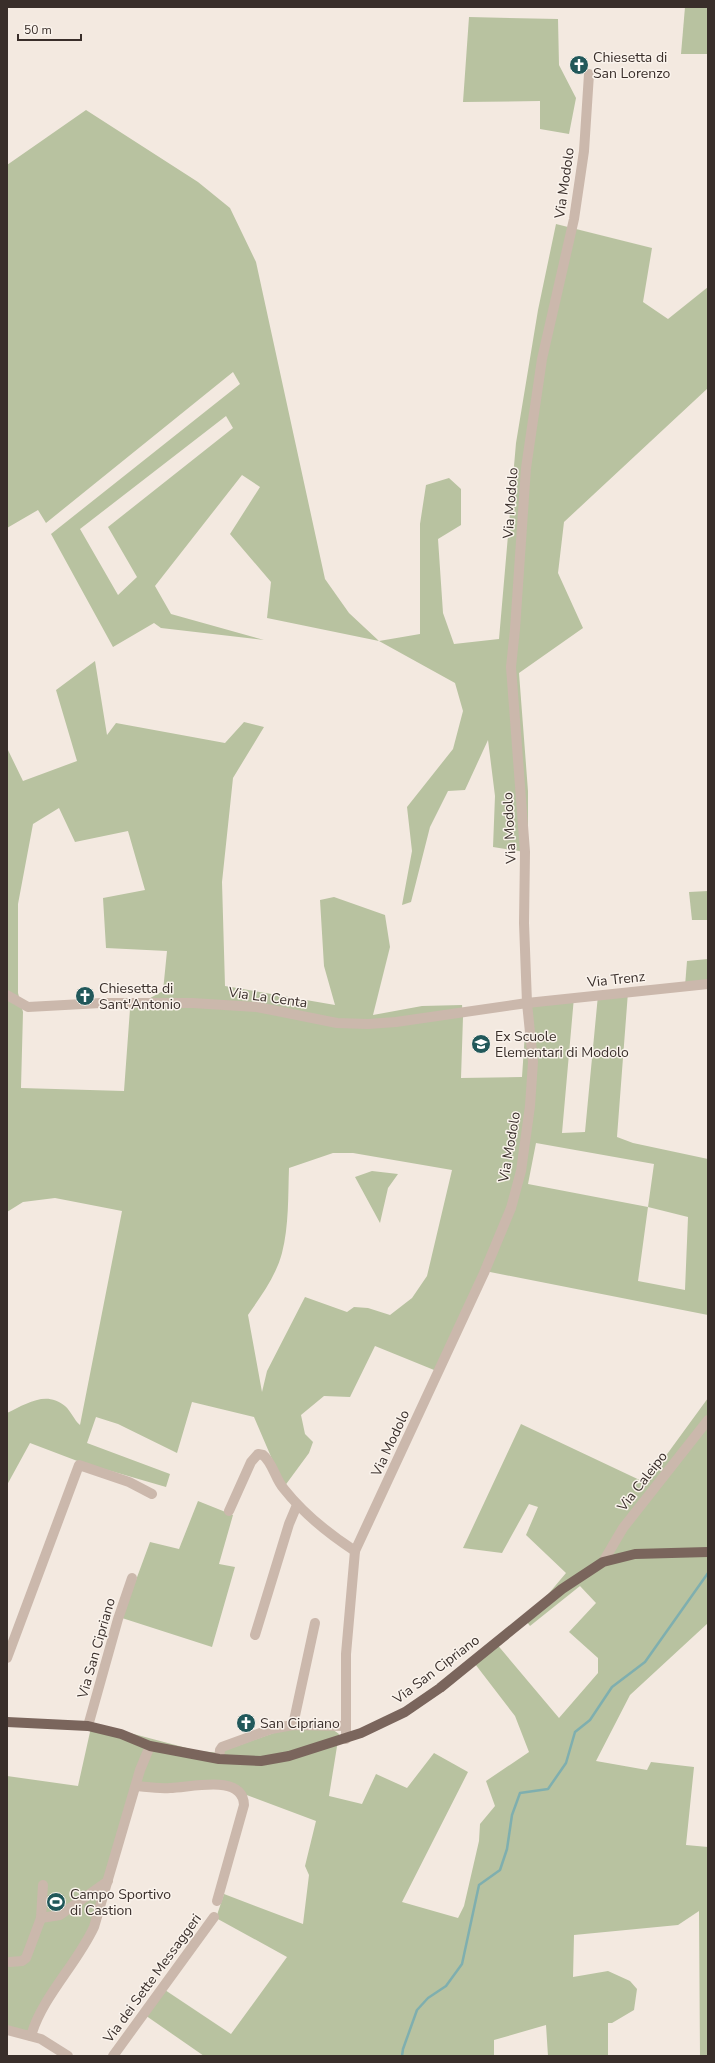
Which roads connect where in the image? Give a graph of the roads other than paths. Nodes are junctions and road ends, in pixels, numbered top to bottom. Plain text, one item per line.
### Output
1 (588, 74) dead end
2 (708, 984) edge
3 (7, 995) edge
4 (527, 1002) junction
5 (708, 1420) edge
6 (152, 1494) dead end
7 (297, 1505) junction
8 (229, 1511) dead end
9 (355, 1550) junction
10 (708, 1552) edge
11 (603, 1562) junction
12 (132, 1578) dead end
13 (315, 1623) dead end
14 (255, 1635) dead end
15 (7, 1658) edge
16 (7, 1722) edge
17 (293, 1725) junction
18 (88, 1726) junction
19 (345, 1726) junction
20 (346, 1738) junction
21 (150, 1746) junction
22 (219, 1759) junction
23 (136, 1786) junction
24 (108, 1881) junction
25 (43, 1885) dead end
26 (217, 1901) dead end
27 (214, 1917) dead end
28 (41, 1918) junction
29 (10, 1962) dead end
30 (7, 2030) edge
31 (31, 2036) junction
32 (68, 2056) edge
33 (113, 2056) edge

1 - 4 street, Via Modolo
2 - 4 street, Via Trenz
3 - 4 street, Via La Centa
4 - 9 street, Via Modolo
5 - 11 street, Via Caleipo
6 - 15 street
7 - 8 street
7 - 9 street
7 - 14 street
9 - 19 street, Via Modolo
10 - 11 main road, Via San Cipriano
11 - 20 main road, Via San Cipriano
12 - 18 street, Via San Cipriano
13 - 17 street
16 - 18 main road, Via San Cipriano
17 - 19 street
17 - 22 street
18 - 21 main road, Via San Cipriano
19 - 20 street, Via Modolo
20 - 22 main road, Via San Cipriano
21 - 22 main road, Via San Cipriano
21 - 23 street
23 - 24 street
23 - 26 street
24 - 28 street
24 - 31 street
25 - 28 street
27 - 33 street, Via dei Sette Messaggeri
28 - 29 street
30 - 31 street
31 - 32 street

